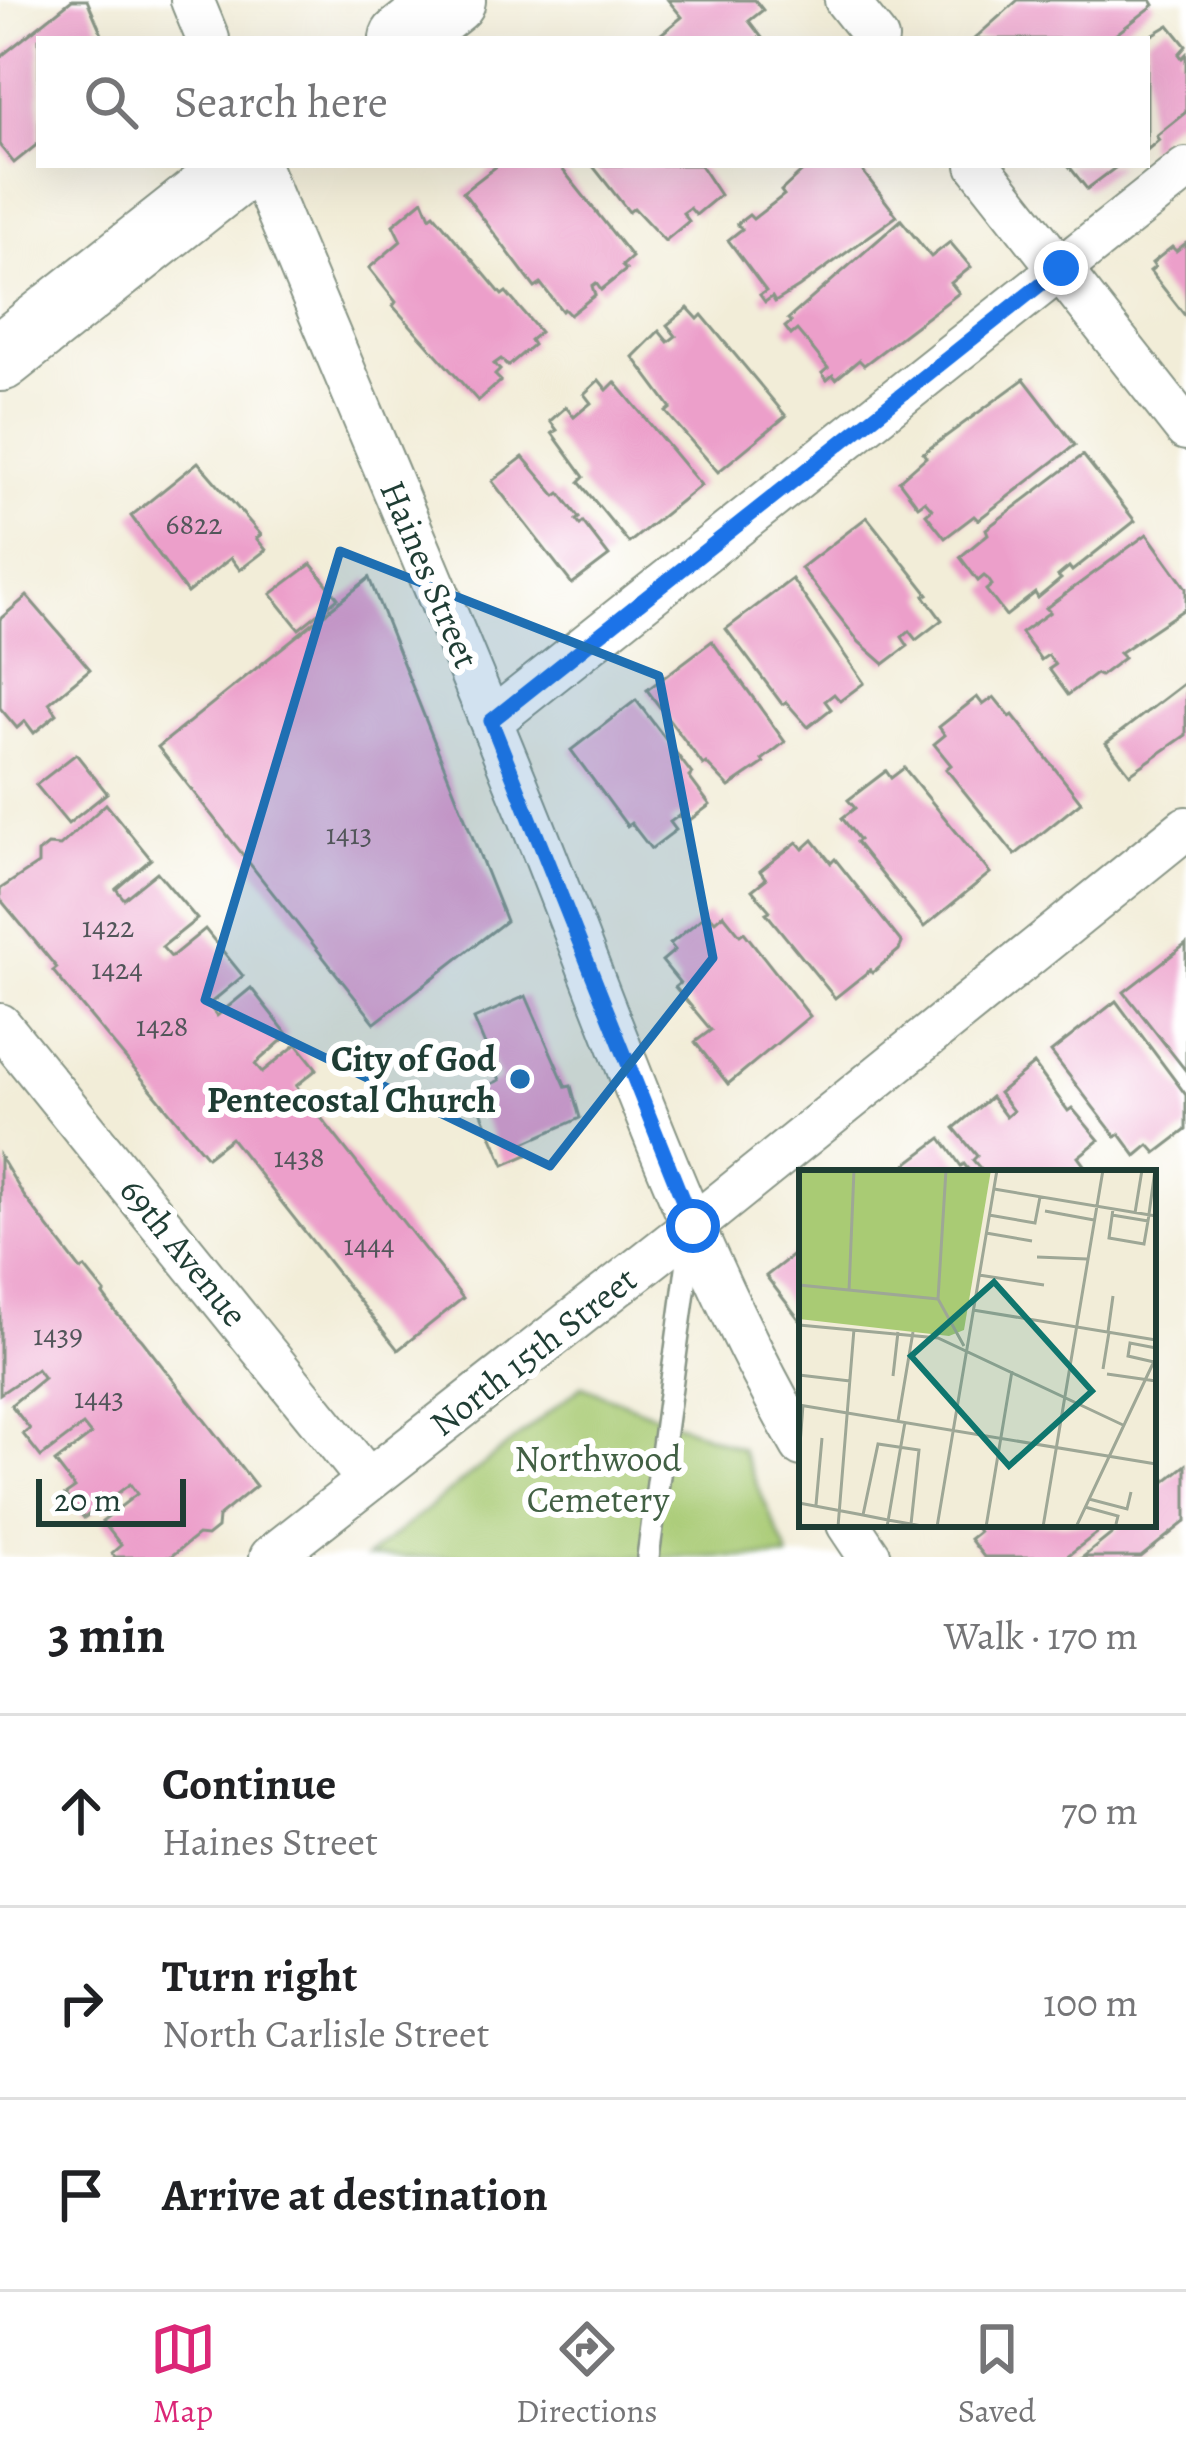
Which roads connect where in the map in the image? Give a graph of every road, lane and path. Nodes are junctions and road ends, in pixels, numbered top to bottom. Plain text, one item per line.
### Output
1 (192, 0) edge
2 (452, 0) edge
3 (846, 0) edge
4 (207, 36) edge
5 (407, 36) edge
6 (876, 36) edge
7 (240, 168) edge
8 (259, 168) edge
9 (981, 168) edge
10 (1186, 170) edge
11 (1061, 268) junction
12 (0, 358) edge
13 (1186, 429) edge
14 (491, 721) junction
15 (1186, 828) edge
16 (0, 1024) edge
17 (693, 1226) junction
18 (799, 1440) edge
19 (368, 1480) junction
20 (850, 1527) edge
21 (271, 1557) edge
22 (648, 1557) edge
23 (870, 1557) edge

1 - 4 street
2 - 5 main road
3 - 6 street
7 - 12 main road
8 - 14 street, Haines Street
9 - 11 street
10 - 11 street
11 - 13 street
11 - 14 street
14 - 17 street, Haines Street
15 - 17 street, North 15th Street
16 - 19 street, 69th Avenue
17 - 18 street, Haines Street
17 - 19 street, North 15th Street
17 - 22 lane
19 - 21 street, North 15th Street
20 - 23 street

